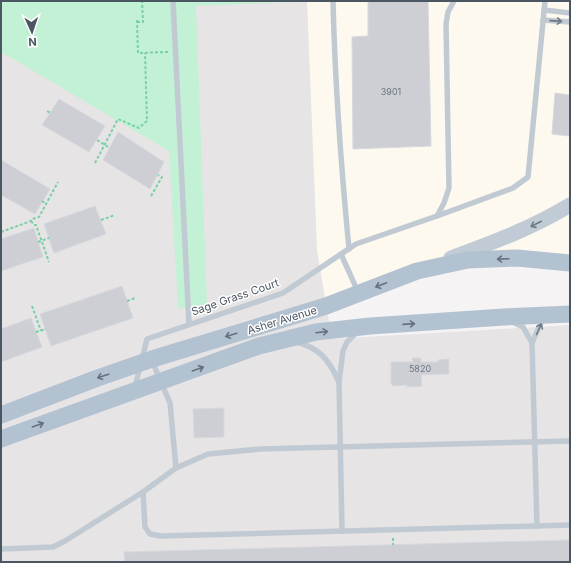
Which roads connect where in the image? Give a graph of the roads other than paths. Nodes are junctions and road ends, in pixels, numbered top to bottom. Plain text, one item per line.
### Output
1 (173, 1) edge
2 (333, 1) edge
3 (454, 1) edge
4 (545, 1) edge
5 (544, 10) junction
6 (570, 13) edge
7 (543, 20) junction
8 (570, 22) edge
9 (570, 205) edge
10 (437, 216) junction
11 (349, 249) junction
12 (341, 254) junction
13 (570, 263) edge
14 (417, 271) junction
15 (359, 294) junction
16 (570, 303) edge
17 (570, 314) edge
18 (545, 316) junction
19 (504, 317) junction
20 (189, 324) junction
21 (370, 326) junction
22 (285, 339) junction
23 (532, 343) junction
24 (146, 361) junction
25 (161, 382) junction
26 (339, 382) junction
27 (134, 391) junction
28 (1, 415) edge
29 (1, 439) edge
30 (570, 441) edge
31 (534, 442) junction
32 (340, 447) junction
33 (176, 468) junction
34 (143, 492) junction
35 (570, 525) edge
36 (537, 526) junction
37 (342, 531) junction
38 (1, 549) edge

1 - 20 lane
2 - 11 lane
3 - 10 lane
4 - 5 lane, Sage Grass Court
5 - 6 lane
5 - 7 lane, Sage Grass Court
7 -> 8 lane
7 - 10 lane, Sage Grass Court
9 -> 14 main road
10 - 11 lane, Sage Grass Court
11 - 12 lane, Sage Grass Court
12 - 15 lane
12 - 20 lane, Sage Grass Court
13 -> 14 main road, Asher Avenue
14 -> 15 main road, Asher Avenue
15 -> 24 main road, Asher Avenue
16 - 19 main road
17 - 18 main road, Asher Avenue
18 - 19 main road, Asher Avenue
23 -> 18 lane
21 -> 19 main road, Asher Avenue
19 - 23 lane
20 - 24 lane, Sage Grass Court
22 -> 21 main road, Asher Avenue
21 - 26 lane
25 -> 22 main road, Asher Avenue
22 - 26 lane
23 - 31 lane
24 - 25 lane
24 - 27 lane, Sage Grass Court
24 -> 28 main road, Asher Avenue
25 - 27 main road, Asher Avenue
25 - 33 lane
26 - 32 lane
29 -> 27 main road, Asher Avenue
30 - 31 lane
31 - 32 lane
31 - 36 lane
32 - 33 lane
32 - 37 lane
33 - 34 lane
34 - 37 lane
34 - 38 lane
35 - 36 lane
36 - 37 lane

